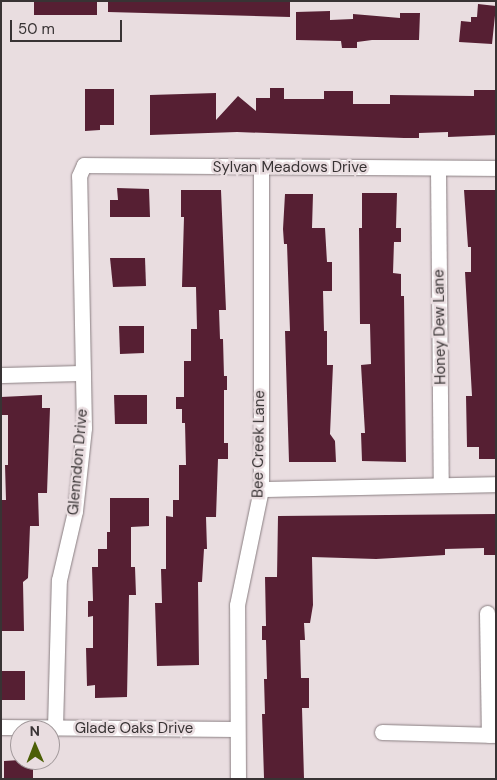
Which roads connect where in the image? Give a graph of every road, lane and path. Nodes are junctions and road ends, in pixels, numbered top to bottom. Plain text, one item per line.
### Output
1 (84, 165) joint
2 (261, 168) junction
3 (438, 168) junction
4 (496, 168) edge
5 (83, 373) junction
6 (1, 375) edge
7 (496, 484) edge
8 (442, 485) junction
9 (261, 489) junction
10 (487, 613) dead end
11 (55, 720) edge
12 (60, 728) edge
13 (237, 729) junction
14 (382, 732) dead end
15 (492, 735) edge
16 (238, 779) edge

1 - 2 street, Sylvan Meadows Drive
1 - 5 street, Glenndon Drive
2 - 3 street, Sylvan Meadows Drive
2 - 9 street, Bee Creek Lane
3 - 4 street, Sylvan Meadows Drive
3 - 8 street, Honey Dew Lane
5 - 6 street
5 - 11 street, Glenndon Drive
7 - 8 street
8 - 9 street
9 - 13 street, Bee Creek Lane
10 - 15 street
12 - 13 street, Glade Oaks Drive
13 - 16 street, Bee Creek Lane
14 - 15 street

